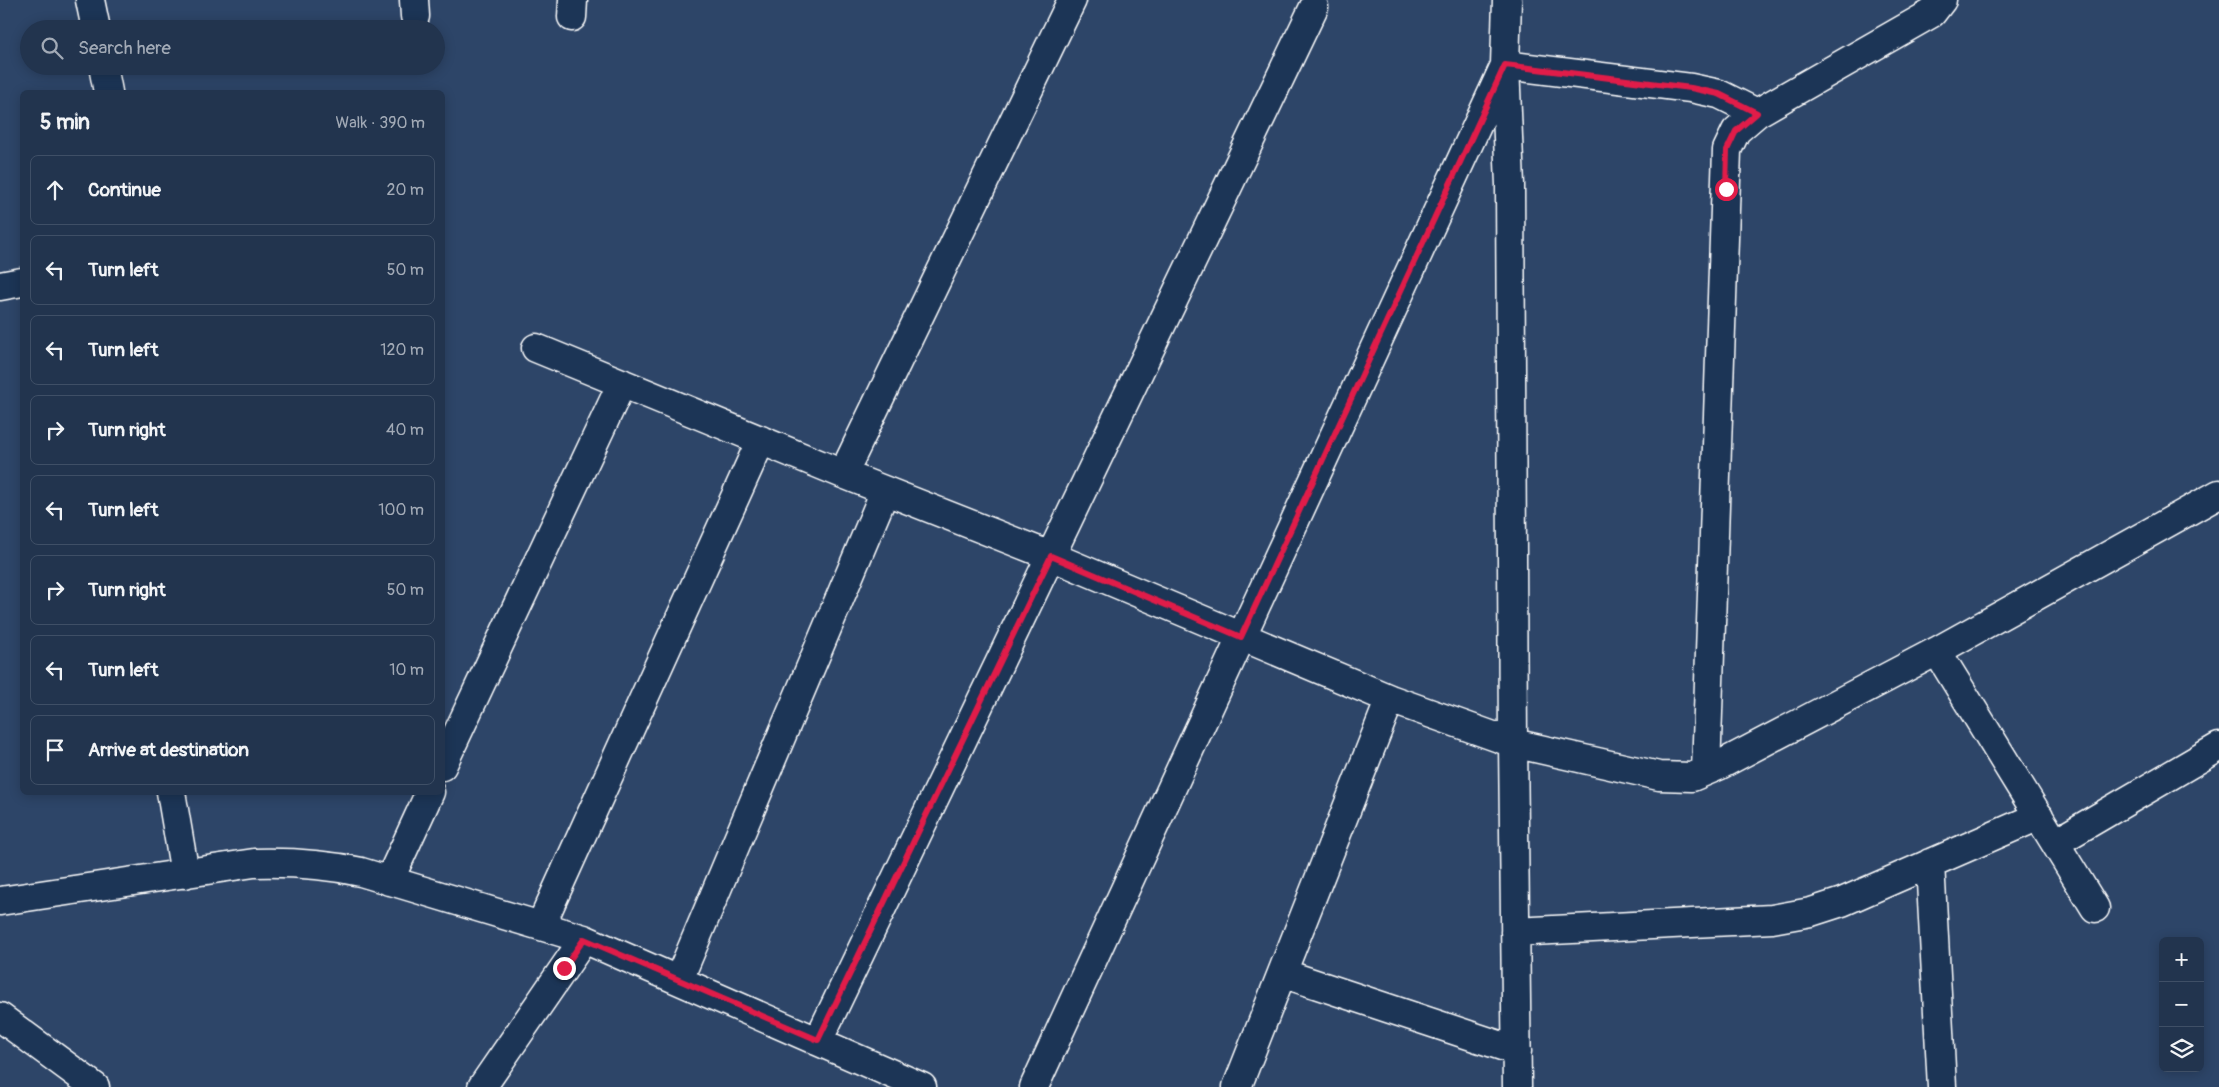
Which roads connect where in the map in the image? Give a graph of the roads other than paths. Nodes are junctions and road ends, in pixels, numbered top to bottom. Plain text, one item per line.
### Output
1 (90, 0) edge
2 (1072, 0) edge
3 (1507, 0) edge
4 (1942, 0) edge
5 (1314, 7) dead end
6 (94, 20) edge
7 (1505, 65) junction
8 (105, 75) edge
9 (108, 90) edge
10 (1757, 113) junction
11 (20, 282) edge
12 (0, 286) edge
13 (536, 348) dead end
14 (622, 384) junction
15 (761, 440) junction
16 (843, 474) junction
17 (885, 491) junction
18 (2219, 494) edge
19 (1051, 556) junction
20 (1241, 637) junction
21 (1936, 651) junction
22 (1390, 699) junction
23 (1513, 743) junction
24 (2219, 747) edge
25 (445, 760) edge
26 (1706, 771) junction
27 (171, 795) edge
28 (429, 795) edge
29 (2039, 816) junction
30 (2055, 843) junction
31 (1930, 864) junction
32 (185, 874) junction
33 (389, 881) junction
34 (0, 901) edge
35 (2095, 908) dead end
36 (541, 926) junction
37 (1515, 932) junction
38 (584, 939) junction
39 (1282, 972) junction
40 (679, 979) junction
41 (0, 1017) edge
42 (818, 1040) junction
43 (1517, 1051) junction
44 (95, 1087) edge
45 (482, 1087) edge
46 (922, 1087) edge
47 (1034, 1087) edge
48 (1236, 1087) edge
49 (1517, 1087) edge
50 (1942, 1087) edge

1 - 6 street
2 - 16 street
3 - 7 street
4 - 10 street
5 - 19 street
7 - 10 street
7 - 20 street
7 - 23 street
8 - 9 street
10 - 26 street
11 - 12 street
13 - 14 street
14 - 15 street
14 - 25 street
15 - 16 street
15 - 36 street
16 - 17 street
17 - 19 street
17 - 40 street
18 - 21 street
19 - 20 street
19 - 42 street
20 - 22 street
20 - 47 street
21 - 26 street
21 - 29 street
22 - 23 street
22 - 39 street
23 - 26 street
23 - 37 street
24 - 30 street
27 - 32 street
28 - 33 street
29 - 30 street
29 - 31 street
30 - 35 street
31 - 37 street
31 - 50 street
32 - 33 street
32 - 34 street
33 - 36 street
36 - 38 street
37 - 43 street
38 - 40 street
38 - 45 street
39 - 43 street
39 - 48 street
40 - 42 street
41 - 44 street
42 - 46 street
43 - 49 street

